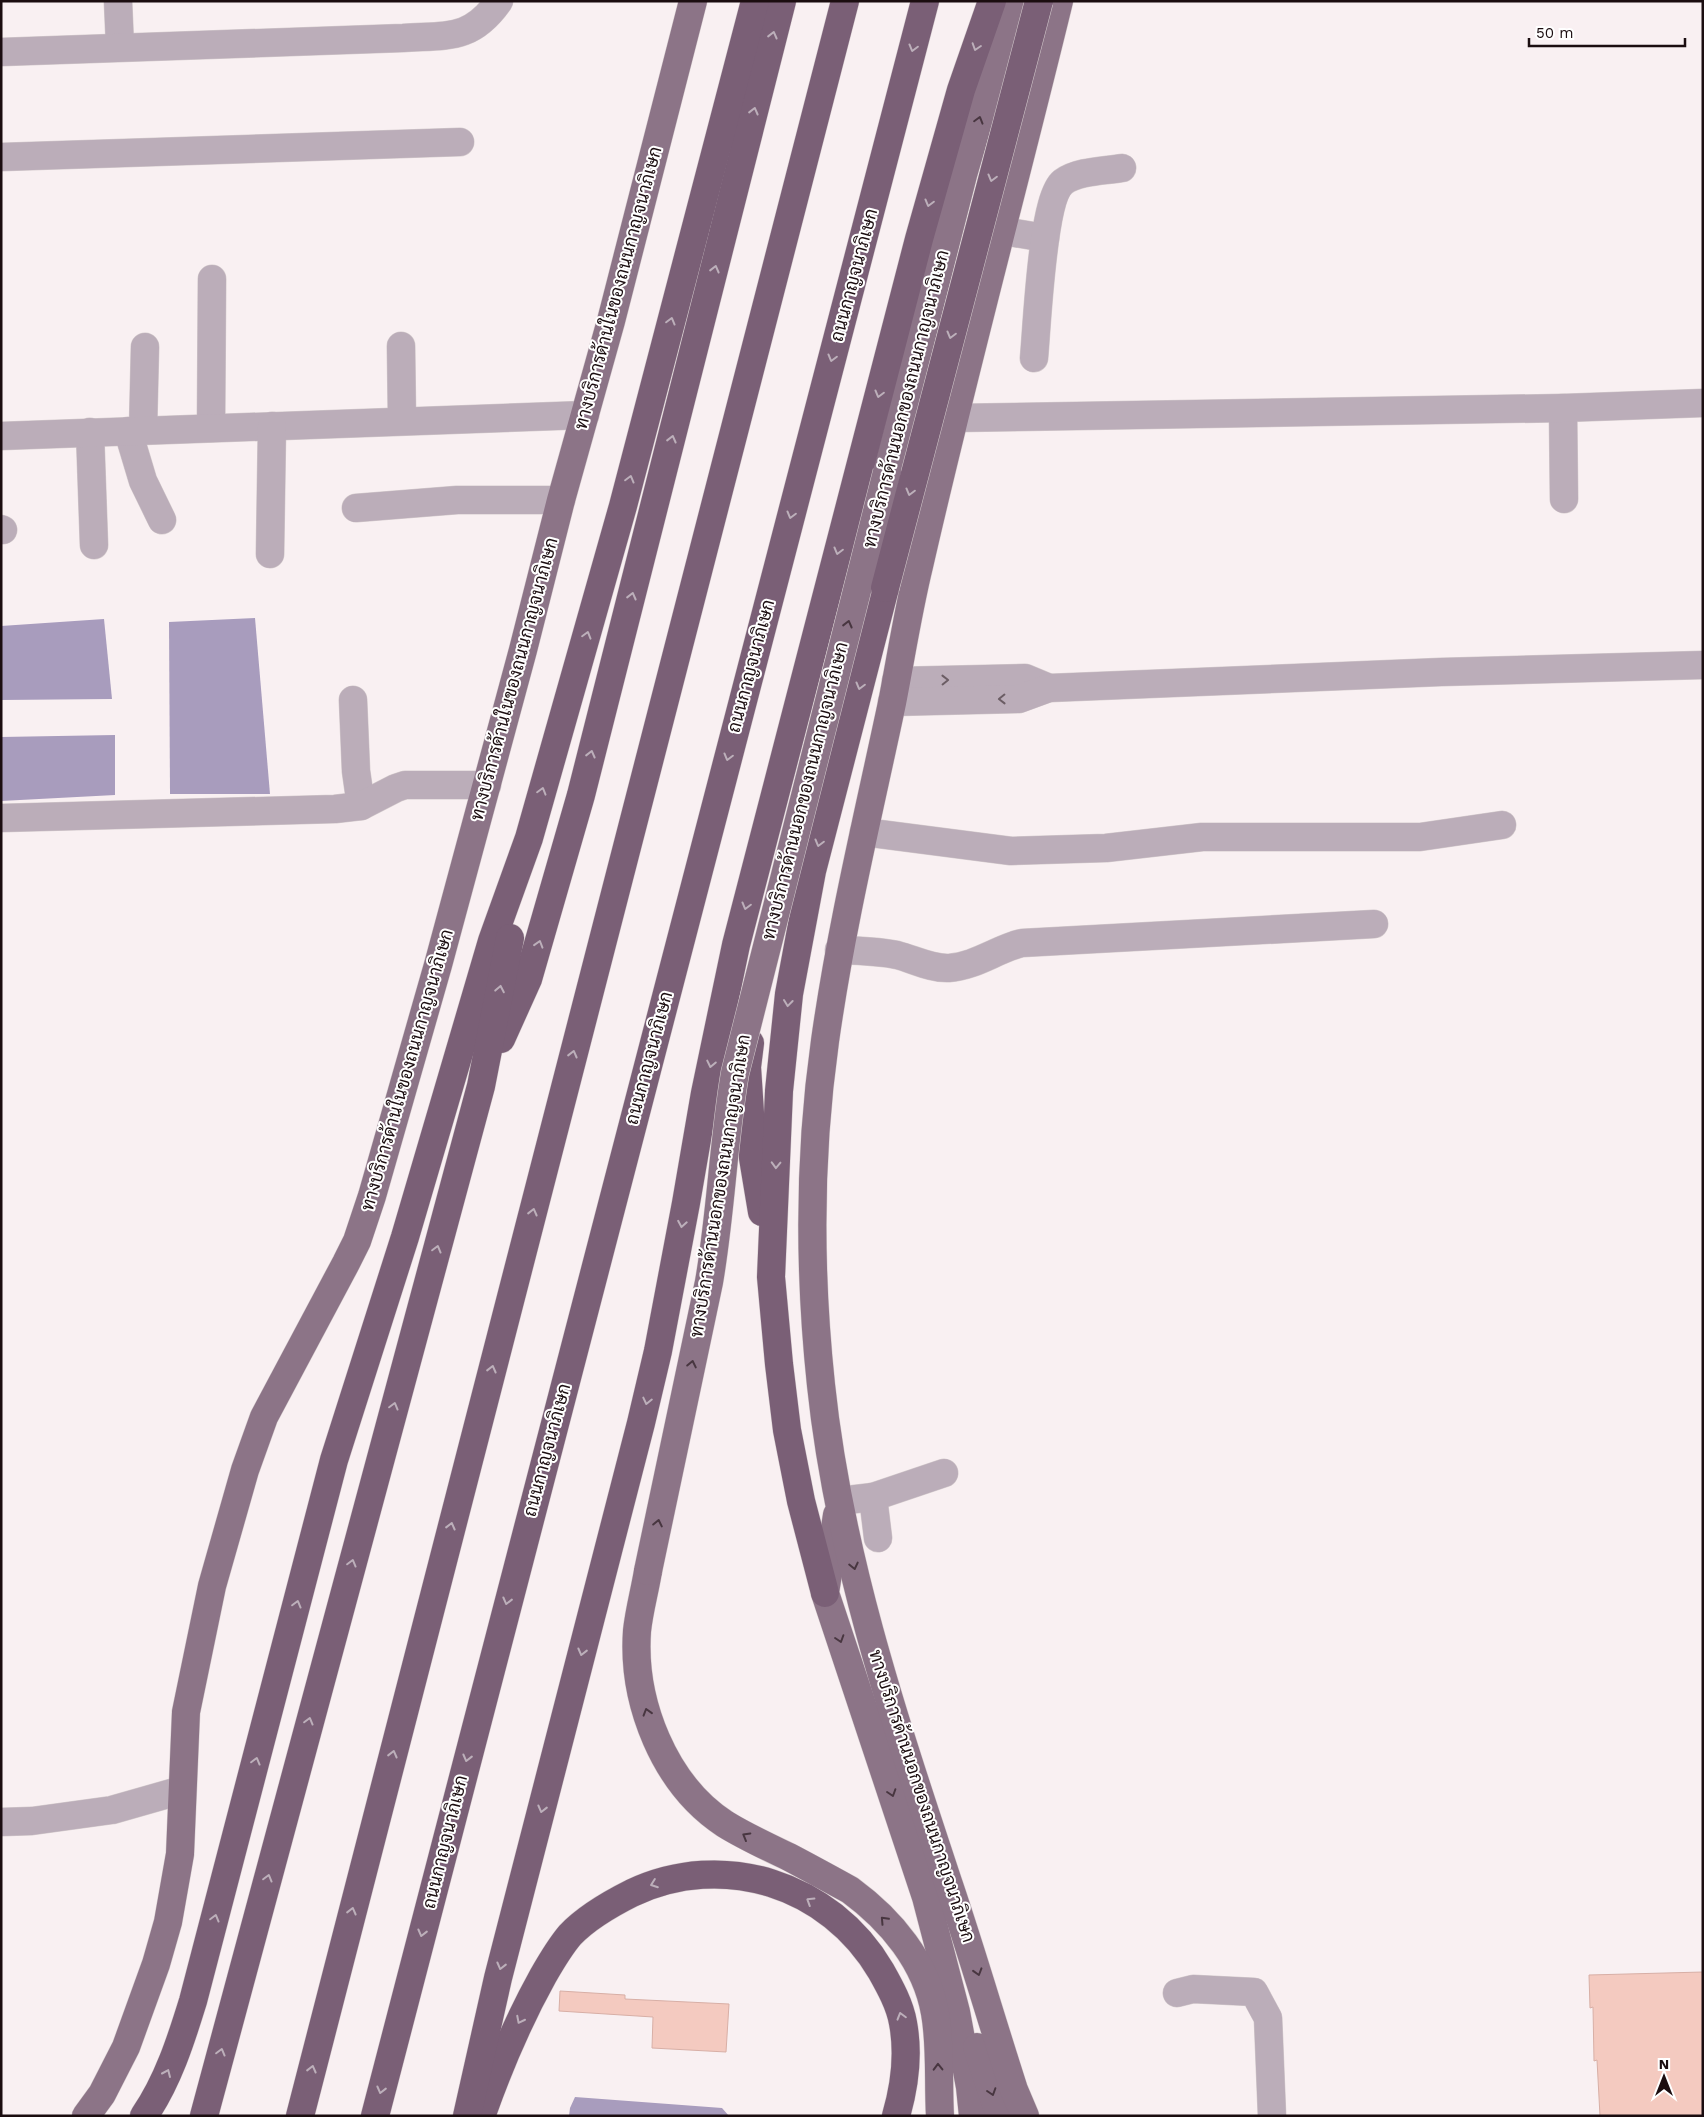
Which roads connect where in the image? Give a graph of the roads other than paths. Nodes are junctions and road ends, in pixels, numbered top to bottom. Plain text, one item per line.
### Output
1 (118, 1) edge
2 (499, 1) edge
3 (693, 1) edge
4 (755, 1) edge
5 (782, 1) edge
6 (845, 1) edge
7 (925, 1) edge
8 (992, 1) edge
9 (1012, 1) edge
10 (1038, 1) edge
11 (1059, 1) edge
12 (120, 48) junction
13 (1, 52) edge
14 (998, 58) junction
15 (1030, 122) junction
16 (460, 142) dead end
17 (1, 156) edge
18 (1122, 168) dead end
19 (1014, 188) junction
20 (1003, 231) junction
21 (1045, 238) junction
22 (212, 280) dead end
23 (401, 346) dead end
24 (145, 347) dead end
25 (1034, 358) dead end
26 (1703, 403) edge
27 (1562, 408) junction
28 (585, 415) junction
29 (954, 418) junction
30 (402, 421) junction
31 (272, 426) junction
32 (211, 428) junction
33 (136, 431) junction
34 (90, 432) junction
35 (1, 436) edge
36 (1564, 499) dead end
37 (561, 500) junction
38 (356, 508) dead end
39 (162, 520) dead end
40 (94, 545) dead end
41 (270, 554) dead end
42 (1703, 665) edge
43 (894, 691) junction
44 (352, 700) dead end
45 (487, 785) junction
46 (361, 806) junction
47 (771, 808) junction
48 (1, 818) edge
49 (1502, 825) dead end
50 (864, 832) junction
51 (529, 838) junction
52 (1374, 924) dead end
53 (839, 950) junction
54 (481, 1086) junction
55 (771, 1277) junction
56 (944, 1473) dead end
57 (873, 1497) junction
58 (839, 1501) junction
59 (878, 1538) dead end
60 (825, 1593) junction
61 (182, 1790) junction
62 (1, 1822) edge
63 (926, 1897) junction
64 (1177, 1993) dead end
65 (938, 2112) edge
66 (86, 2116) edge
67 (144, 2116) edge
68 (204, 2116) edge
69 (300, 2116) edge
70 (375, 2116) edge
71 (467, 2116) edge
72 (482, 2116) edge
73 (896, 2116) edge
74 (973, 2116) edge
75 (1000, 2116) edge
76 (1025, 2116) edge
77 (1272, 2116) edge

1 - 12 street
2 - 12 street
3 - 28 main road, ทางบริการด้านในของถนนกาญจนาภิเษก
51 -> 4 highway
54 -> 5 highway
69 -> 6 highway
7 -> 70 highway, ถนนกาญจนาภิเษก
8 -> 47 highway
9 - 14 main road, ทางบริการด้านนอกของถนนกาญจนาภิเษก
10 -> 55 highway, bridge
11 - 15 main road, ทางบริการด้านนอกของถนนกาญจนาภิเษก
12 - 13 street
14 - 15 main road
14 - 19 main road
65 -> 14 main road, ทางบริการด้านนอกของถนนกาญจนาภิเษก, bridge
15 - 19 main road, ทางบริการด้านนอกของถนนกาญจนาภิเษก
16 - 17 street
18 - 21 street
19 - 20 main road, ทางบริการด้านนอกของถนนกาญจนาภิเษก
20 - 21 street
20 - 29 main road, ทางบริการด้านนอกของถนนกาญจนาภิเษก
21 - 25 street
22 - 32 street
23 - 30 street
24 - 33 street
26 - 27 street
27 - 29 street
27 - 36 street
28 - 30 street
28 - 37 main road, ทางบริการด้านในของถนนกาญจนาภิเษก
29 - 43 main road, ทางบริการด้านนอกของถนนกาญจนาภิเษก
30 - 31 street
31 - 32 street
31 - 41 street
32 - 33 street
33 - 34 street
33 - 39 street
34 - 35 street
34 - 40 street
37 - 38 street
37 - 45 main road, ทางบริการด้านในของถนนกาญจนาภิเษก
42 - 43 street
43 - 50 main road, ทางบริการด้านนอกของถนนกาญจนาภิเษก
44 - 46 street
45 - 46 street
45 - 61 main road, ทางบริการด้านในของถนนกาญจนาภิเษก
46 - 48 street
47 - 55 highway
47 -> 71 highway
49 - 50 street
50 - 53 main road, ทางบริการด้านนอกของถนนกาญจนาภิเษก
54 -> 51 highway
67 -> 51 highway
52 - 53 street
53 - 58 main road, ทางบริการด้านนอกของถนนกาญจนาภิเษก
68 -> 54 highway
55 - 60 highway
56 - 57 street
57 - 58 street
57 - 59 street
58 - 60 main road
58 -> 76 main road, ทางบริการด้านนอกของถนนกาญจนาภิเษก
60 -> 63 main road, ทางบริการด้านนอกของถนนกาญจนาภิเษก
61 - 62 street
61 - 66 main road, ทางบริการด้านในของถนนกาญจนาภิเษก
63 - 74 main road, ทางบริการด้านนอกของถนนกาญจนาภิเษก
63 -> 75 main road
64 - 77 street
73 -> 72 highway

